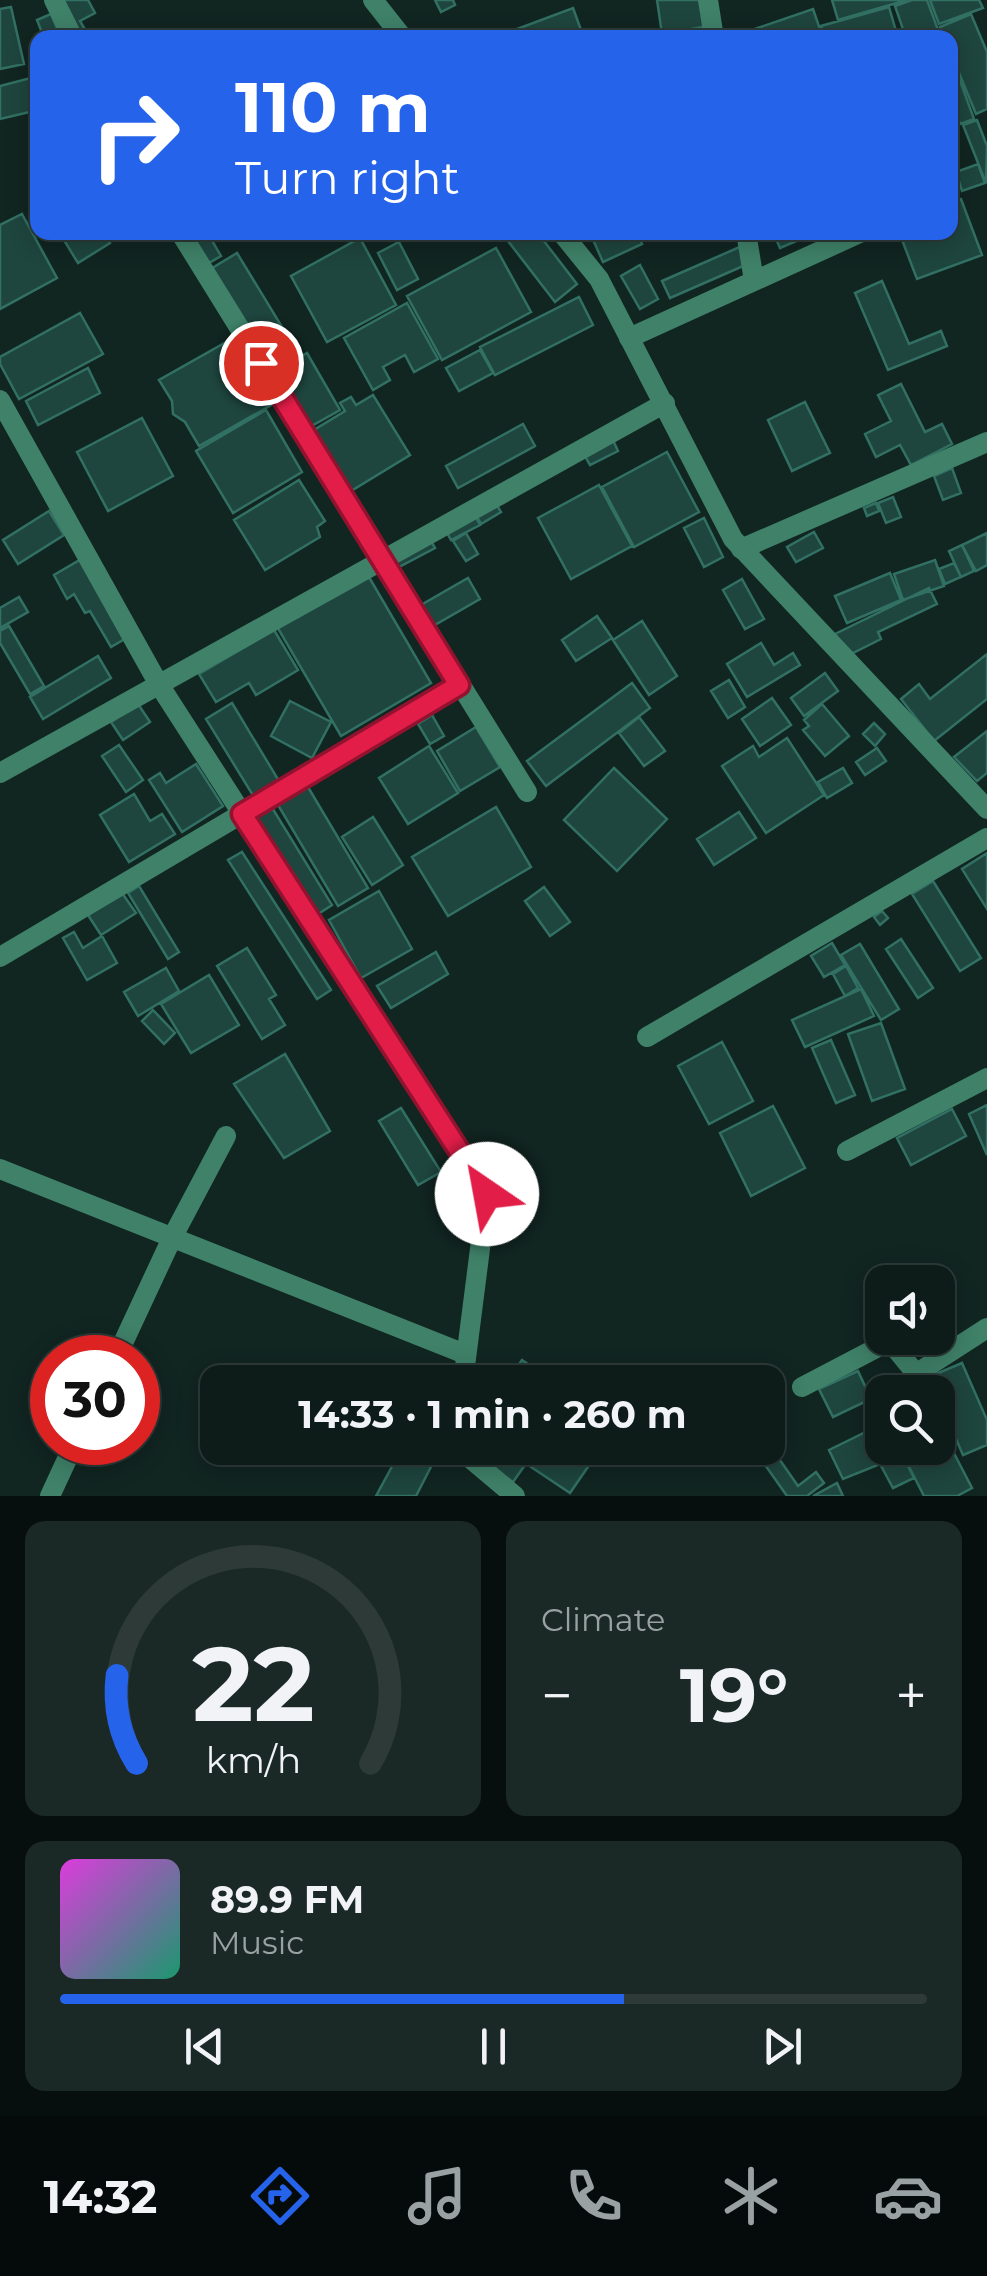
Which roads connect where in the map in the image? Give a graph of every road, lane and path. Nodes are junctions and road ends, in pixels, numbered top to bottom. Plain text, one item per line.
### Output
1 (54, 0) edge
2 (373, 0) edge
3 (708, 0) edge
4 (69, 30) edge
5 (397, 30) edge
6 (713, 30) edge
7 (185, 240) edge
8 (567, 240) edge
9 (747, 240) edge
10 (845, 240) edge
11 (754, 282) junction
12 (629, 338) junction
13 (0, 400) edge
14 (665, 403) junction
15 (987, 442) edge
16 (741, 550) junction
17 (382, 560) junction
18 (158, 683) junction
19 (459, 685) junction
20 (0, 773) edge
21 (528, 792) dead end
22 (983, 797) edge
23 (242, 814) junction
24 (987, 838) edge
25 (0, 956) edge
26 (647, 1036) dead end
27 (987, 1078) edge
28 (226, 1136) dead end
29 (847, 1151) dead end
30 (0, 1169) edge
31 (172, 1238) junction
32 (987, 1328) edge
33 (127, 1335) edge
34 (465, 1354) junction
35 (464, 1365) edge
36 (802, 1388) dead end
37 (64, 1465) edge
38 (478, 1465) edge
39 (50, 1496) edge
40 (515, 1496) edge

1 - 4 street
2 - 5 street
3 - 6 street
7 - 17 street
8 - 12 street
9 - 11 street
10 - 11 street
11 - 12 street
12 - 14 street
13 - 18 street
14 - 16 street
14 - 17 street
15 - 16 street
16 - 22 street
17 - 18 street
17 - 19 street
18 - 20 street
18 - 23 street
19 - 21 street
19 - 23 street
23 - 25 street
23 - 34 street
24 - 26 street
27 - 29 street
28 - 31 street
30 - 31 street
31 - 33 street
31 - 34 street
32 - 36 street
34 - 35 street
37 - 39 street
38 - 40 street

